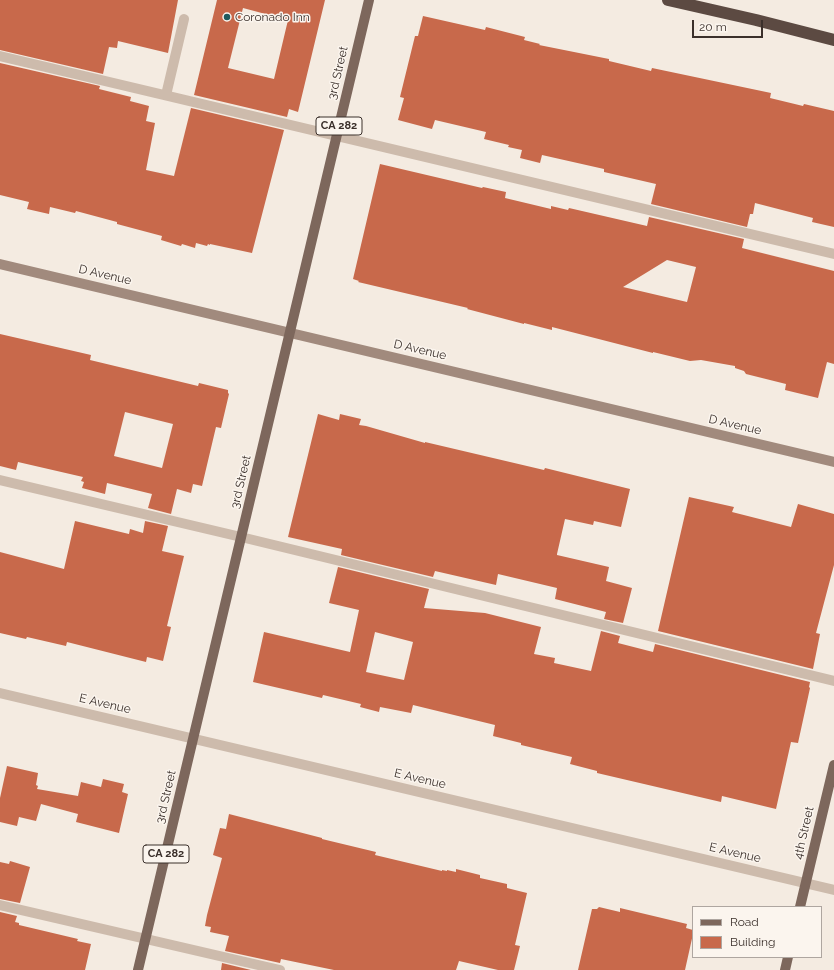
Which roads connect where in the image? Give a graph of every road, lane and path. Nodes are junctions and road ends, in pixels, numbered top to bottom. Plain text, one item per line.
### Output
1 (369, 0) edge
2 (668, 0) edge
3 (184, 19) dead end
4 (834, 40) edge
5 (0, 56) edge
6 (166, 95) junction
7 (337, 136) junction
8 (834, 254) edge
9 (0, 264) edge
10 (290, 332) junction
11 (834, 462) edge
12 (0, 480) edge
13 (241, 537) junction
14 (834, 681) edge
15 (0, 693) edge
16 (193, 739) junction
17 (834, 765) edge
18 (806, 883) junction
19 (834, 890) edge
20 (0, 904) edge
21 (800, 906) edge
22 (146, 938) junction
23 (788, 958) edge
24 (138, 970) edge
25 (280, 970) edge
26 (785, 970) edge

1 - 7 main road, 3rd Street / CA 282
2 - 4 highway
3 - 6 street
5 - 6 street
6 - 7 street
7 - 8 street
7 - 10 main road, 3rd Street / CA 282
9 - 10 street, D Avenue
10 - 11 street, D Avenue
10 - 13 main road, 3rd Street / CA 282
12 - 13 street
13 - 14 street
13 - 16 main road, 3rd Street / CA 282
15 - 16 street, E Avenue
16 - 18 street, E Avenue
16 - 22 main road, 3rd Street / CA 282
17 - 18 main road, 4th Street
18 - 19 street, E Avenue
18 - 21 main road, 4th Street
20 - 22 street
22 - 24 main road, 3rd Street / CA 282
22 - 25 street
23 - 26 main road

